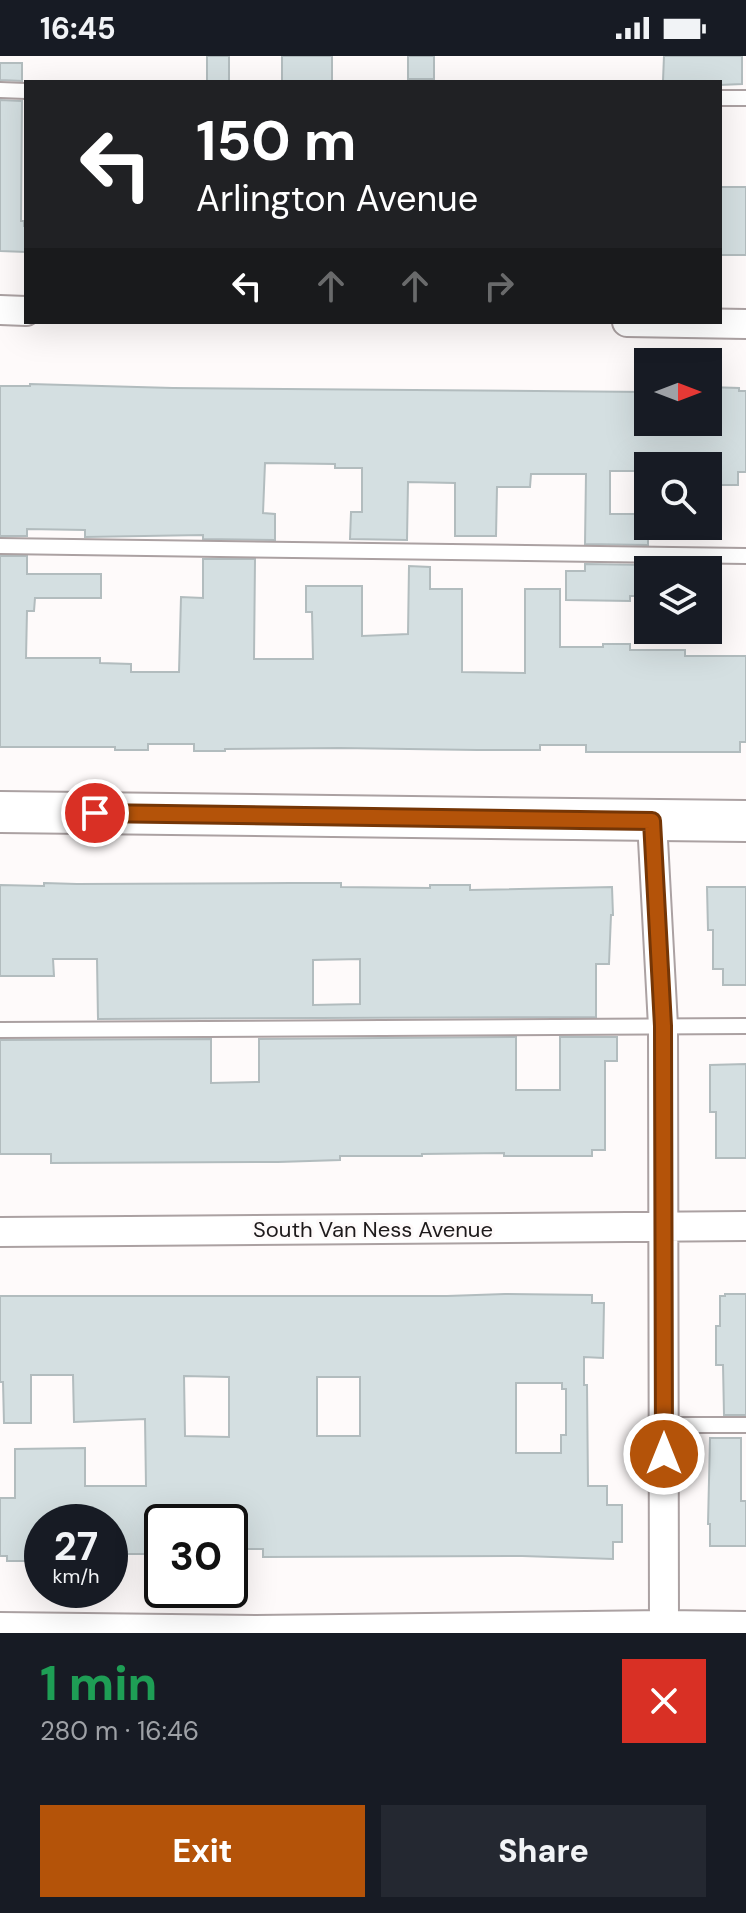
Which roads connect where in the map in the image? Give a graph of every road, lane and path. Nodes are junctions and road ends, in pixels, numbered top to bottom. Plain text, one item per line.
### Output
1 (0, 90) edge
2 (24, 91) edge
3 (722, 98) edge
4 (746, 98) edge
5 (0, 310) edge
6 (24, 311) edge
7 (722, 324) edge
8 (746, 324) edge
9 (0, 546) edge
10 (746, 556) edge
11 (0, 812) edge
12 (652, 821) junction
13 (746, 821) edge
14 (663, 1026) junction
15 (746, 1026) edge
16 (0, 1030) edge
17 (664, 1226) junction
18 (746, 1226) edge
19 (0, 1232) edge
20 (664, 1425) junction
21 (746, 1425) edge
22 (746, 1626) edge
23 (0, 1627) edge
24 (664, 1629) edge
25 (256, 1631) edge

1 - 2 lane
3 - 4 lane
5 - 6 street
7 - 8 street
9 - 10 lane
11 - 12 main road
12 - 13 main road
12 - 14 street
14 - 15 lane
14 - 16 lane
14 - 17 street
17 - 18 street, South Van Ness Avenue
17 - 19 street, South Van Ness Avenue
17 - 20 street
20 - 21 lane
20 - 24 street
22 - 24 street
23 - 25 street
24 - 25 street

